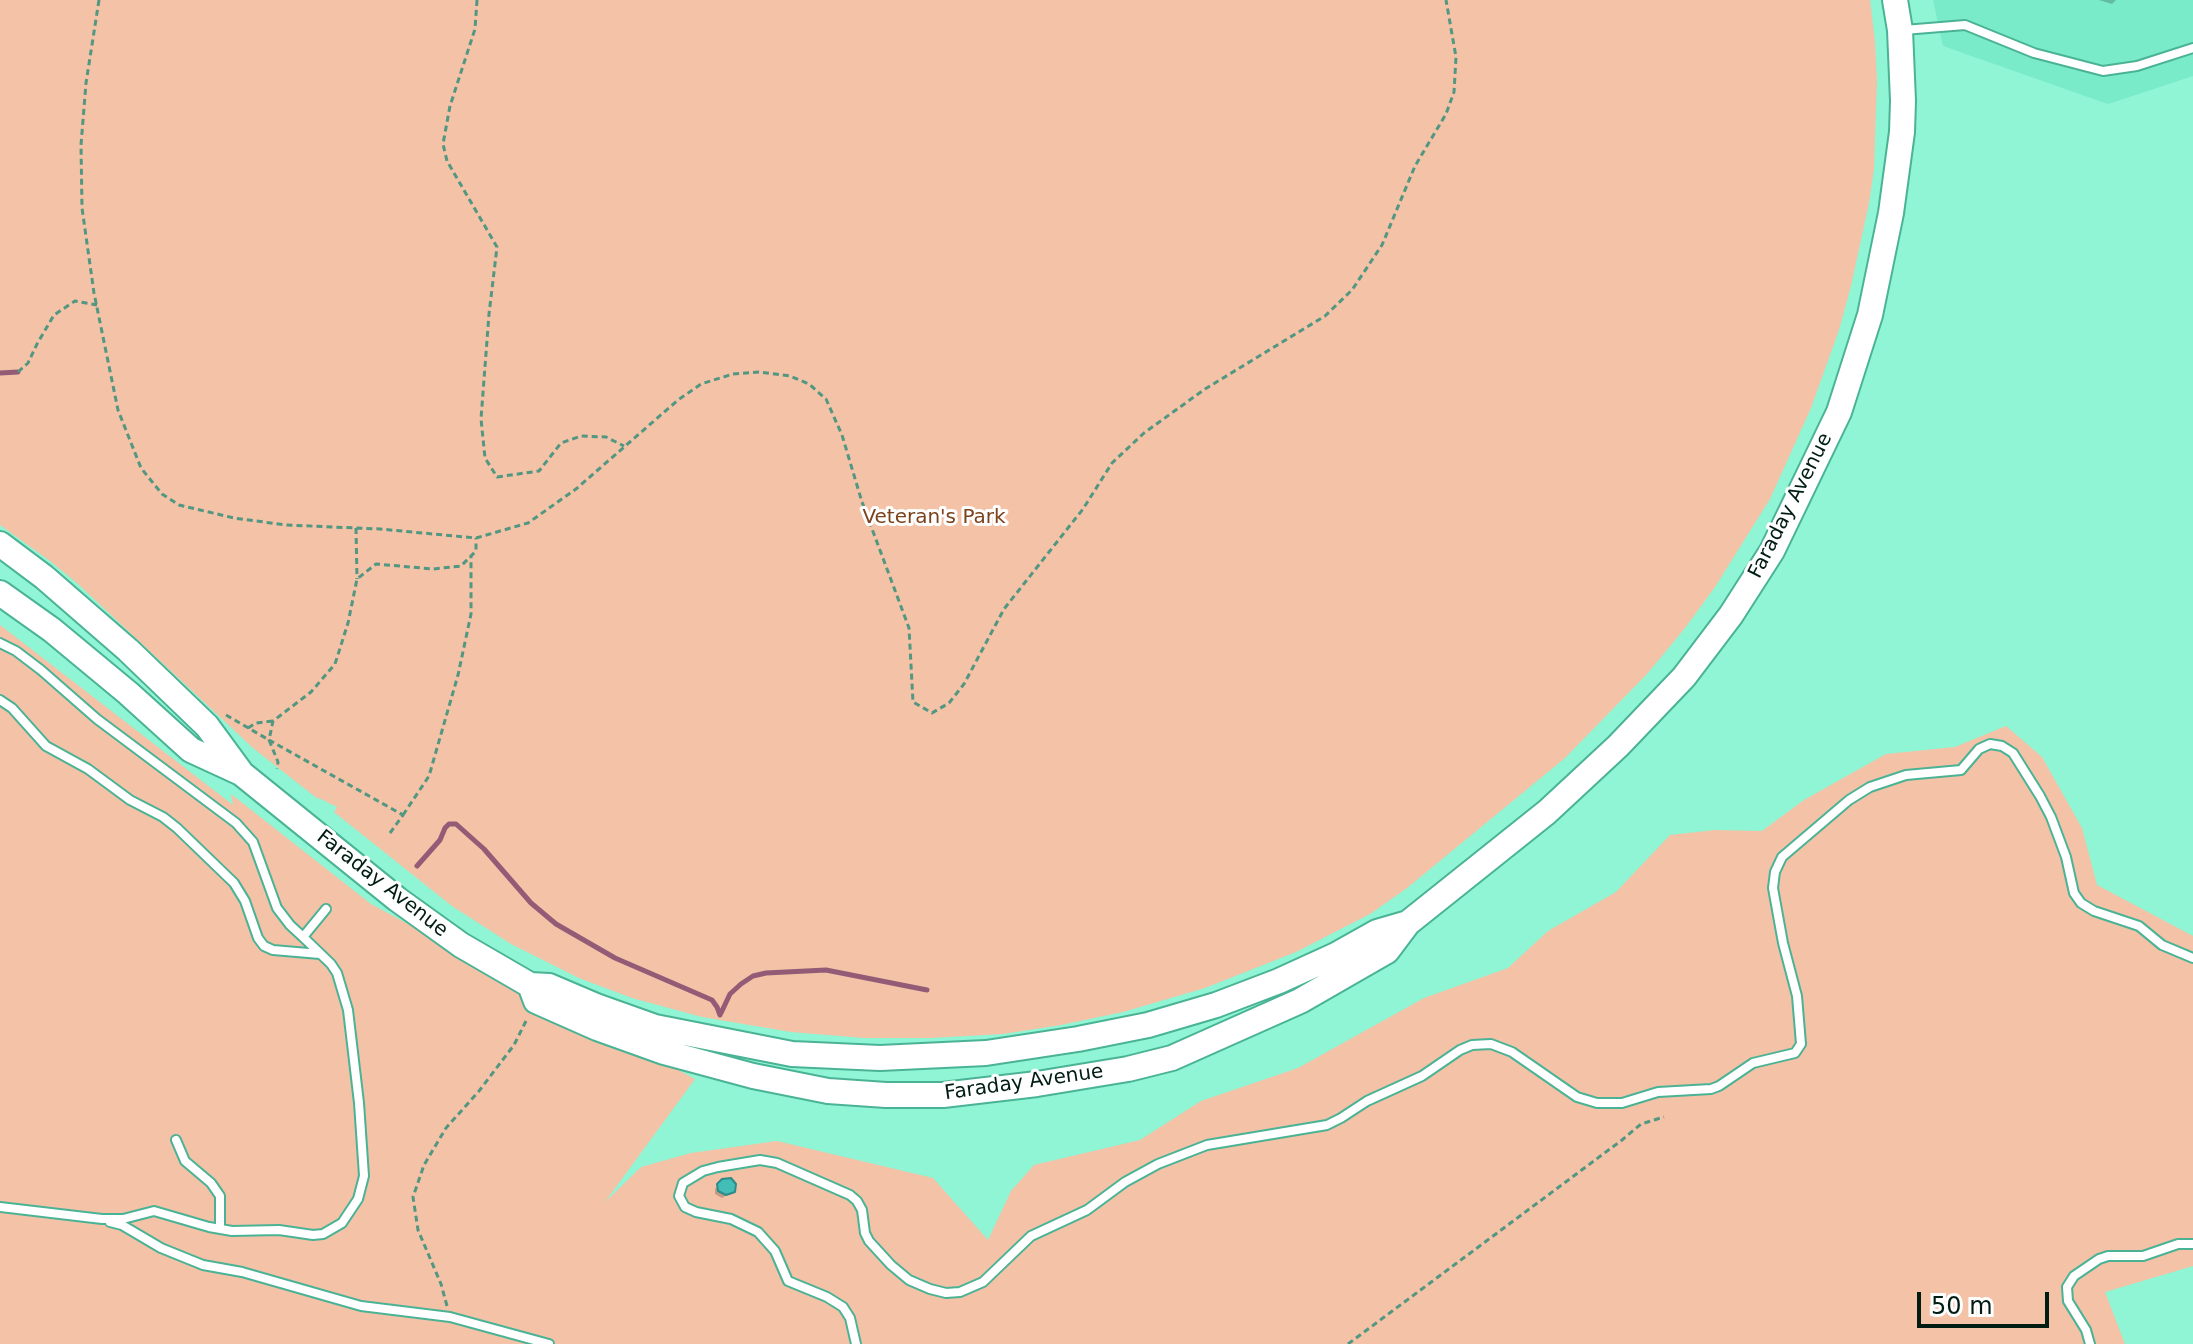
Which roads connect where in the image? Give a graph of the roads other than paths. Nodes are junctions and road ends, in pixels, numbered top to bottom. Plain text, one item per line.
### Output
1 (1895, 0) edge
2 (1900, 30) junction
3 (2193, 48) edge
4 (0, 544) edge
5 (0, 593) edge
6 (0, 643) edge
7 (0, 700) edge
8 (241, 773) junction
9 (326, 909) dead end
10 (1408, 923) junction
11 (303, 937) junction
12 (321, 954) junction
13 (2193, 958) edge
14 (533, 993) junction
15 (176, 1140) dead end
16 (0, 1207) edge
17 (102, 1219) junction
18 (220, 1229) junction
19 (2193, 1244) edge
20 (549, 1344) edge
21 (856, 1344) edge
22 (2090, 1344) edge

1 - 2 main road, Faraday Avenue
2 - 3 lane
2 - 10 main road, Faraday Avenue
4 - 8 main road, Faraday Avenue
5 - 8 main road, Faraday Avenue
6 - 11 lane
7 - 12 lane
8 - 14 main road, Faraday Avenue
9 - 11 lane
10 - 14 main road, Faraday Avenue
10 - 14 main road, Faraday Avenue
11 - 12 lane
12 - 18 lane
13 - 21 lane
15 - 18 lane
16 - 17 lane
17 - 18 lane
17 - 20 lane
19 - 22 lane

